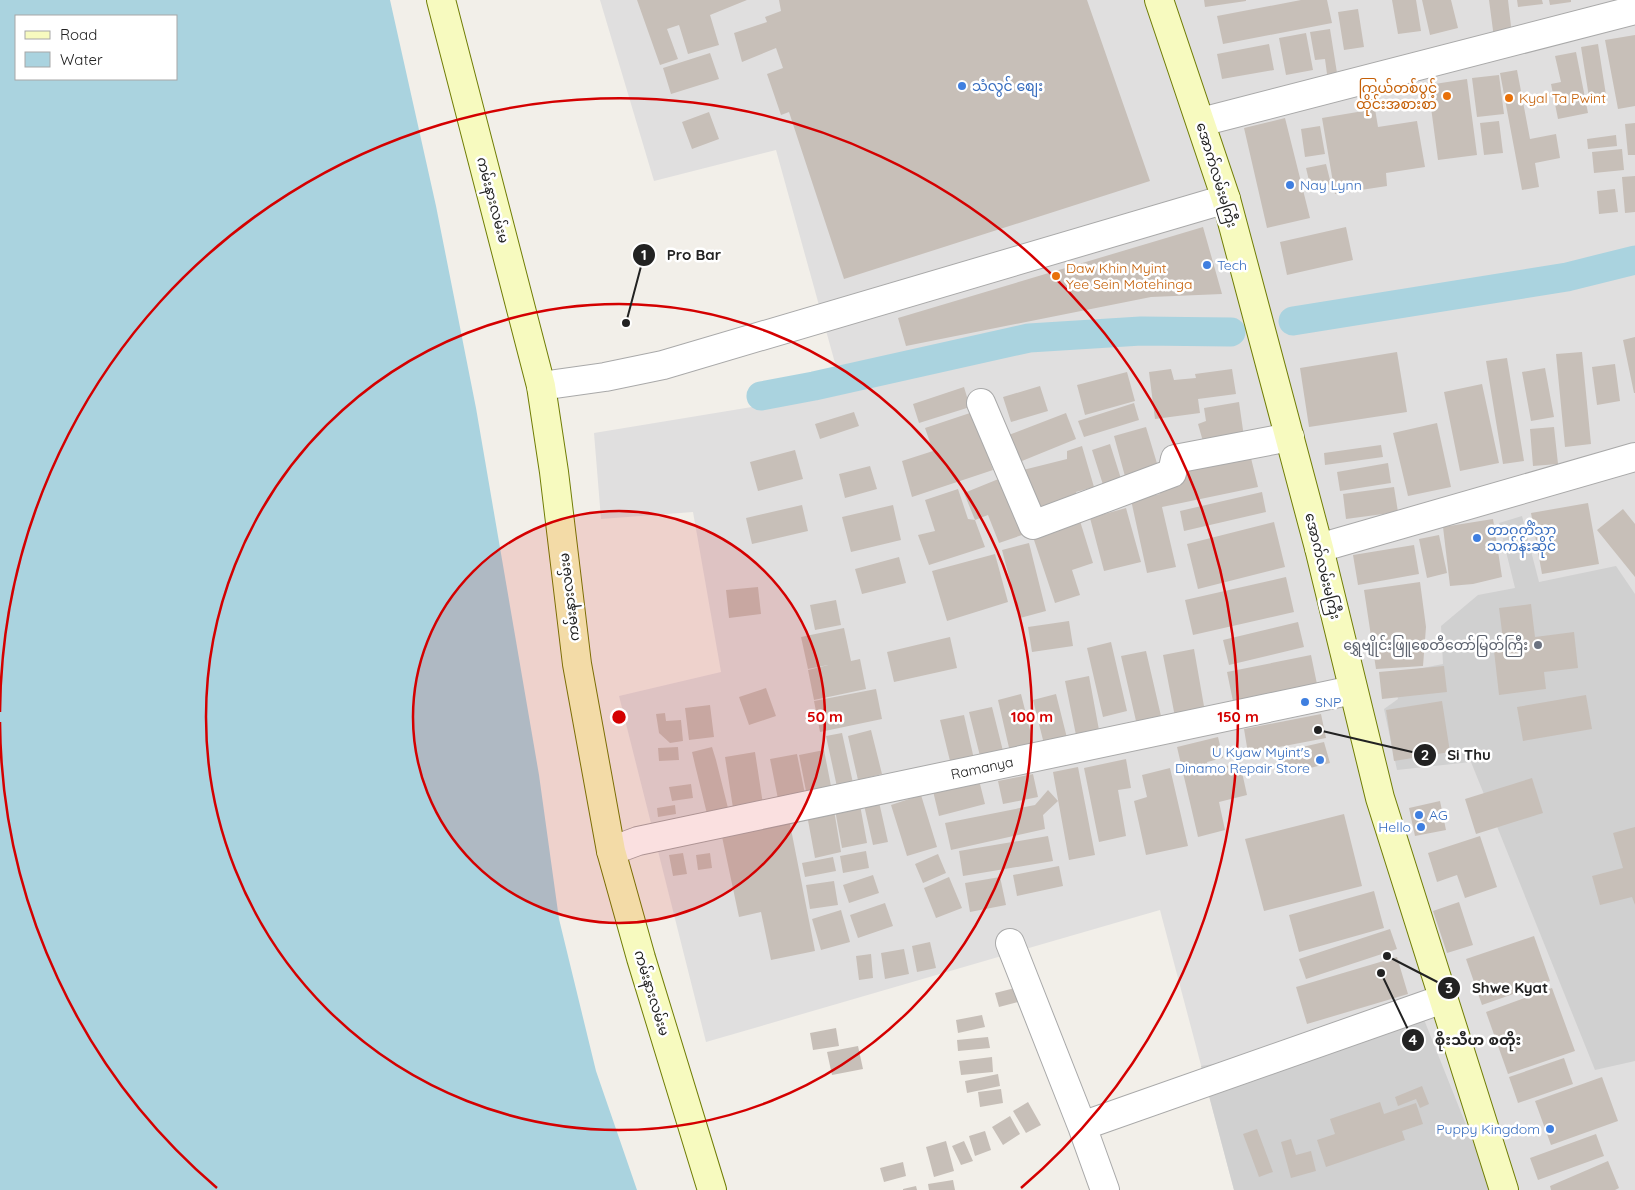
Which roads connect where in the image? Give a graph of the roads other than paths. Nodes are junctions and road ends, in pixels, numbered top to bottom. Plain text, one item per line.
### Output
1 (441, 0) edge
2 (1159, 0) edge
3 (1635, 10) edge
4 (1201, 122) junction
5 (1226, 199) junction
6 (541, 386) junction
7 (981, 403) dead end
8 (1290, 437) junction
9 (1635, 457) edge
10 (1319, 548) junction
11 (1353, 690) junction
12 (611, 851) junction
13 (1010, 943) dead end
14 (1443, 999) junction
15 (1082, 1126) junction
16 (712, 1190) edge
17 (1105, 1190) edge
18 (1504, 1190) edge

1 - 6 main road, ကမ်းနားလမ်းမ
2 - 4 main road, အောက်လမ်းမကြီး
3 - 4 street
4 - 5 main road, အောက်လမ်းမကြီး
5 - 6 street
5 - 8 main road, အောက်လမ်းမကြီး
6 - 12 main road, ကမ်းနားလမ်းမ
7 - 8 street
8 - 10 main road, အောက်လမ်းမကြီး
9 - 10 street
10 - 11 main road, အောက်လမ်းမကြီး
11 - 12 street, Ramanya
11 - 14 main road, အောက်လမ်းမကြီး
12 - 16 main road, ကမ်းနားလမ်းမ
13 - 15 street
14 - 15 street
14 - 18 main road, အောက်လမ်းမကြီး
15 - 17 street

